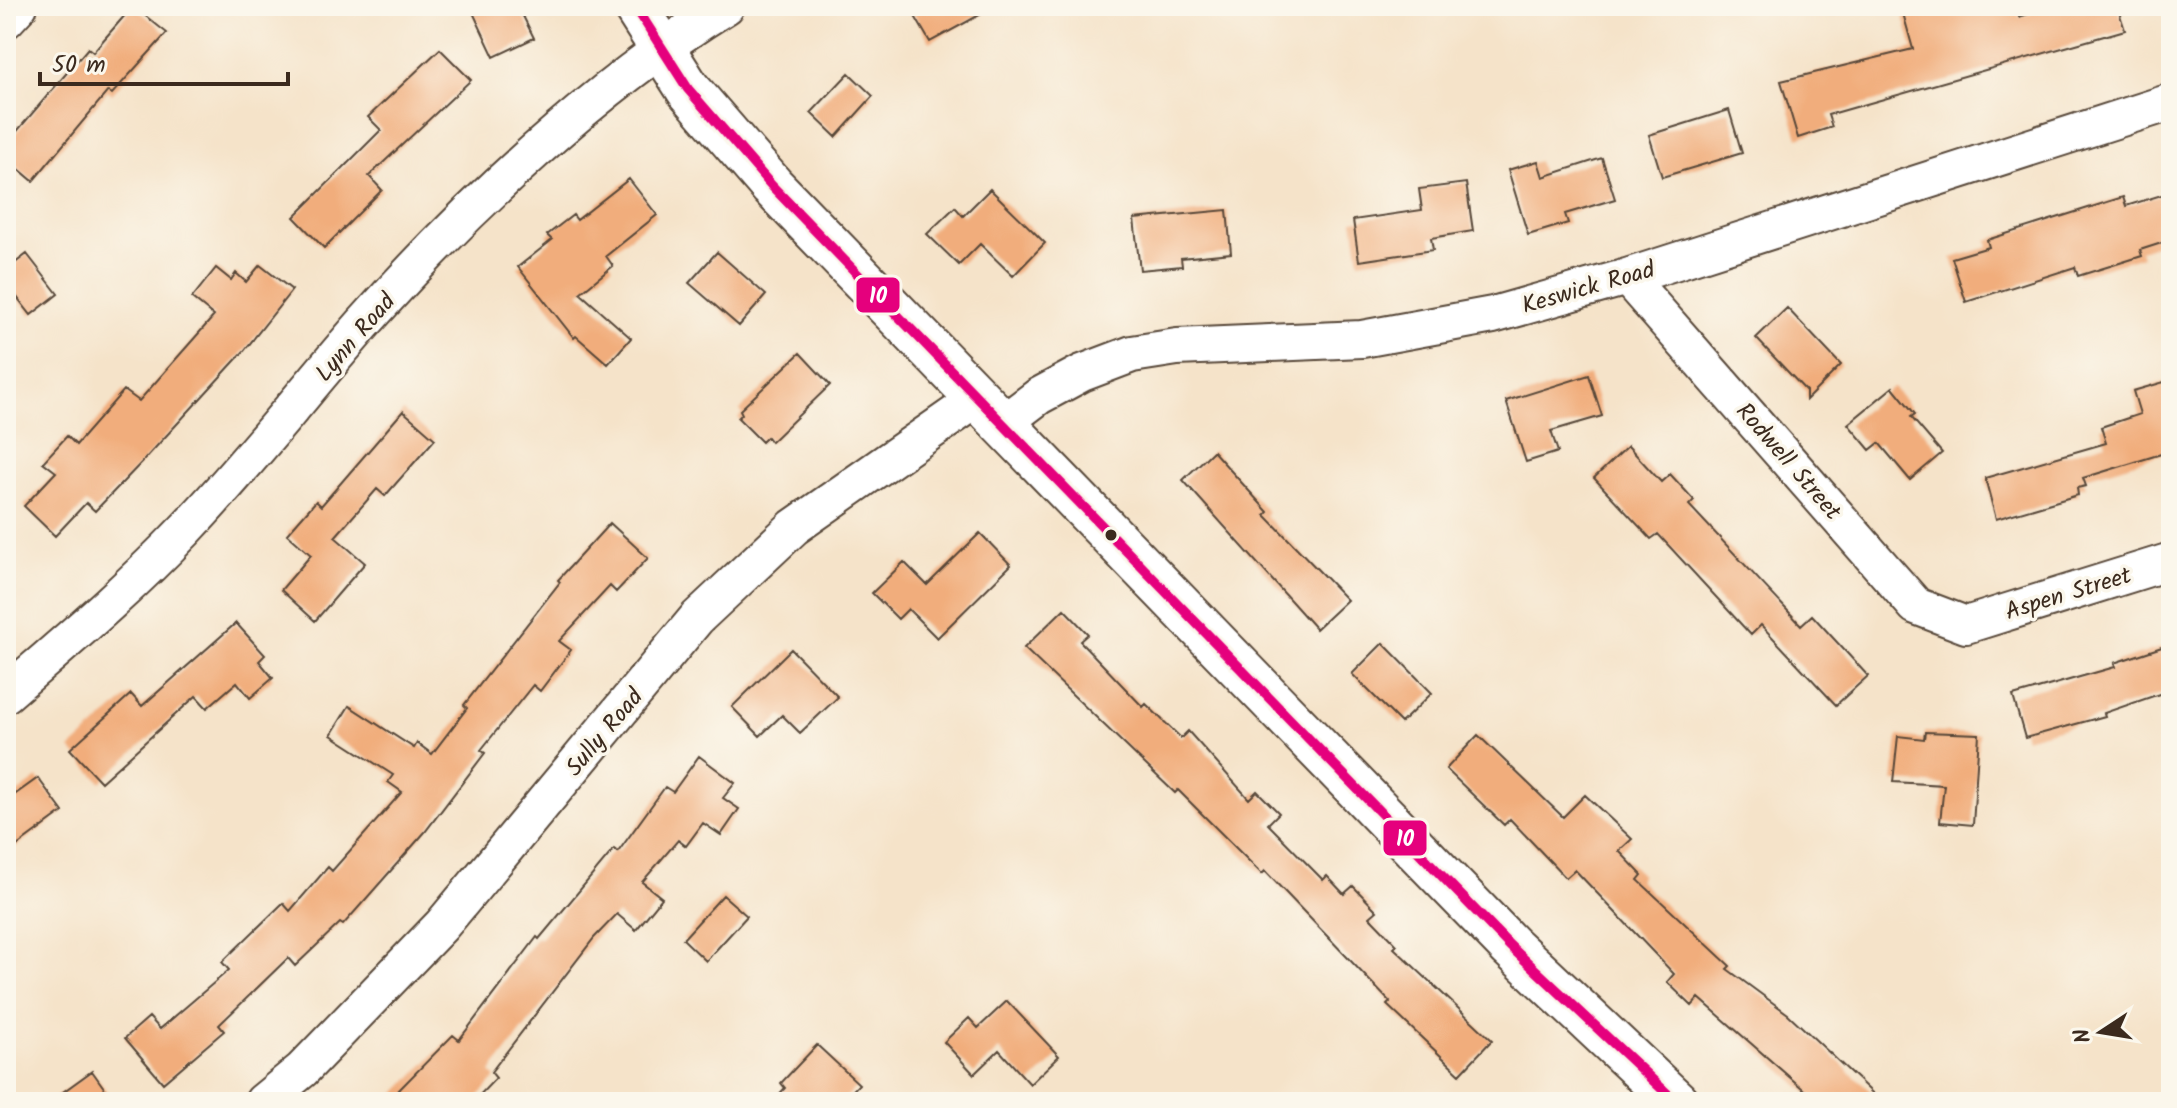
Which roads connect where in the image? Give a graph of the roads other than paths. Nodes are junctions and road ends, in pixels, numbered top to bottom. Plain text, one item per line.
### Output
1 (19, 6) edge
2 (635, 6) edge
3 (726, 6) edge
4 (6, 20) edge
5 (660, 49) junction
6 (2171, 102) edge
7 (1627, 277) junction
8 (990, 411) junction
9 (2171, 561) edge
10 (1966, 625) joint
11 (6, 694) edge
12 (263, 1102) edge
13 (1676, 1102) edge

1 - 4 street
2 - 5 street
3 - 5 street, Lynn Road
5 - 8 street
5 - 11 street, Lynn Road
6 - 7 street, Keswick Road
7 - 8 street, Keswick Road
7 - 10 street, Rodwell Street
8 - 12 street, Sully Road
8 - 13 street
9 - 10 street, Aspen Street

